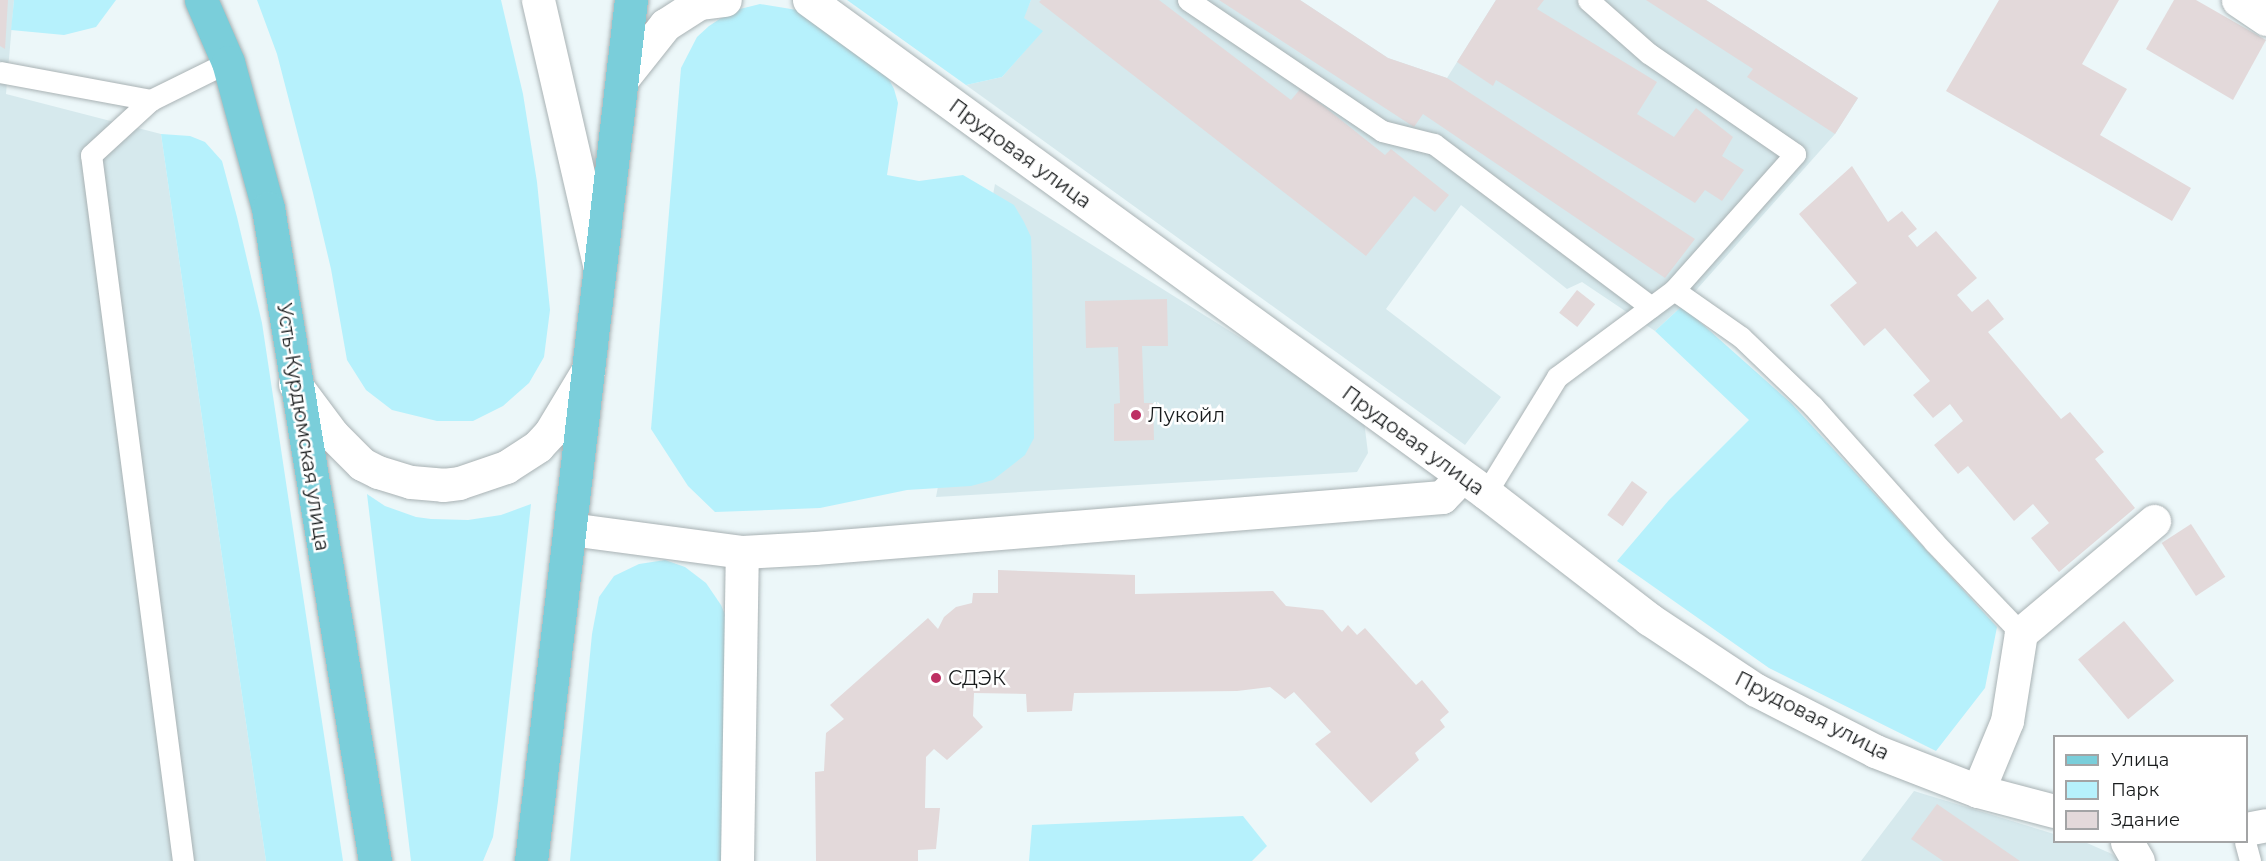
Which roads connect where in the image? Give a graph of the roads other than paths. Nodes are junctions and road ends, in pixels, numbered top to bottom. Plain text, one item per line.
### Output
1 (201, 0) edge
2 (538, 0) edge
3 (631, 0) edge
4 (725, 0) edge
5 (809, 0) edge
6 (1188, 0) edge
7 (1588, 0) edge
8 (2238, 0) edge
9 (2266, 19) edge
10 (228, 62) junction
11 (0, 72) edge
12 (623, 78) junction
13 (151, 100) junction
14 (600, 269) junction
15 (1674, 290) junction
16 (1650, 308) junction
17 (588, 370) junction
18 (296, 384) junction
19 (1474, 485) junction
20 (2154, 521) dead end
21 (570, 529) junction
22 (742, 552) junction
23 (2021, 633) junction
24 (1978, 791) junction
25 (2053, 810) edge
26 (2266, 825) edge
27 (2248, 829) edge
28 (2128, 843) edge
29 (2245, 843) edge
30 (183, 861) edge
31 (375, 861) edge
32 (531, 861) edge
33 (737, 861) edge
34 (2138, 861) edge
35 (2250, 861) edge

1 - 10 main road, Усть-Курдюмская улица
2 - 14 main road
3 - 12 main road
4 - 12 main road
5 - 19 main road, Прудовая улица
6 - 16 lane
7 - 15 lane
8 - 9 main road
10 - 13 lane
10 - 18 main road, Усть-Курдюмская улица
11 - 13 lane
12 - 14 main road
13 - 30 lane
14 - 17 main road
15 - 16 lane
15 - 23 lane
16 - 19 lane
17 - 18 main road
17 - 21 main road
18 - 31 main road, Усть-Курдюмская улица
19 - 22 main road
19 - 24 main road, Прудовая улица
20 - 23 main road
21 - 22 main road
21 - 32 main road
22 - 33 main road
23 - 24 main road
24 - 25 main road, Прудовая улица
26 - 27 main road
28 - 34 main road
29 - 35 lane

